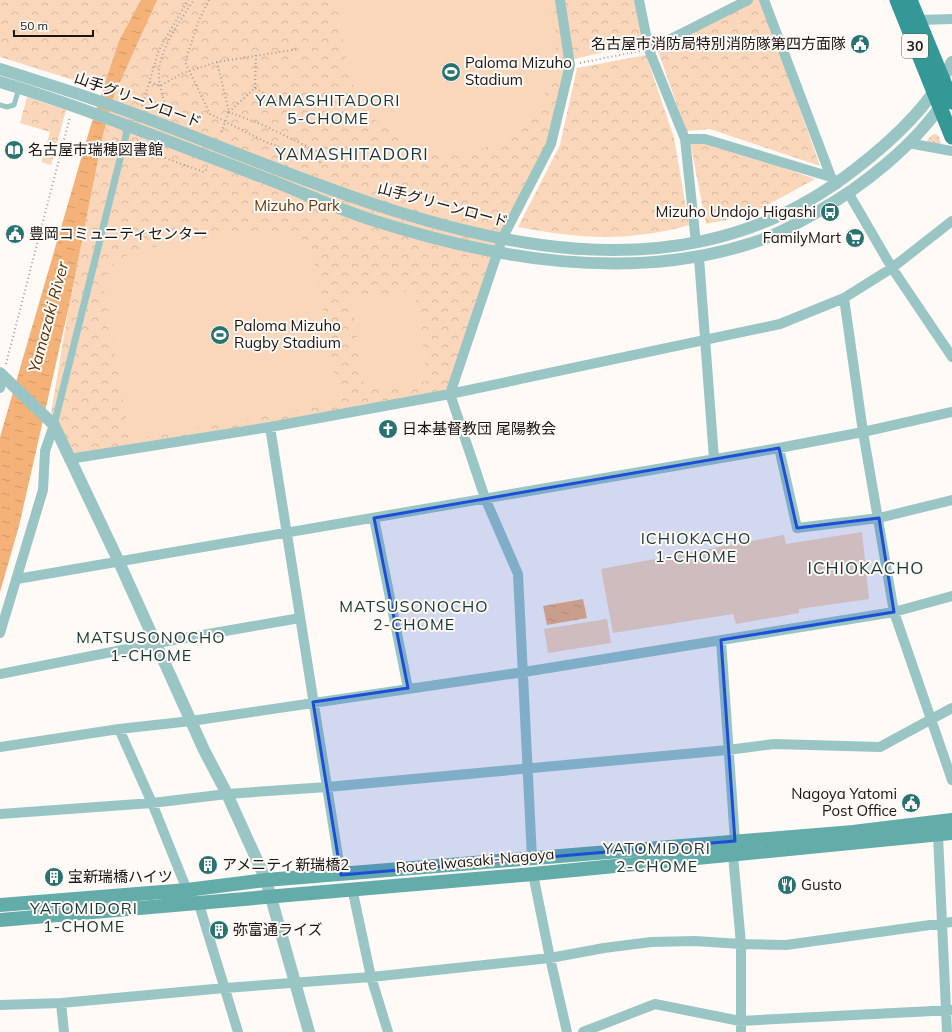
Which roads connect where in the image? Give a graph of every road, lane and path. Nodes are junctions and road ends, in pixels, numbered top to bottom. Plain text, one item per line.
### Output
1 (188, 0) edge
2 (194, 0) edge
3 (209, 0) edge
4 (560, 0) edge
5 (639, 0) edge
6 (748, 0) edge
7 (764, 0) edge
8 (897, 0) edge
9 (910, 0) edge
10 (952, 19) edge
11 (918, 20) junction
12 (299, 49) dead end
13 (649, 50) junction
14 (256, 55) junction
15 (217, 62) junction
16 (952, 62) edge
17 (570, 65) junction
18 (0, 69) edge
19 (188, 71) junction
20 (0, 82) edge
21 (20, 82) junction
22 (150, 82) junction
23 (160, 86) junction
24 (255, 88) junction
25 (945, 94) edge
26 (317, 99) dead end
27 (0, 105) edge
28 (76, 107) junction
29 (229, 112) junction
30 (132, 113) junction
31 (168, 113) dead end
32 (126, 125) junction
33 (952, 137) edge
34 (685, 138) junction
35 (218, 141) dead end
36 (124, 144) junction
37 (908, 144) junction
38 (952, 151) edge
39 (209, 163) dead end
40 (834, 180) junction
41 (849, 194) junction
42 (952, 221) edge
43 (502, 238) junction
44 (696, 243) junction
45 (497, 252) junction
46 (699, 258) junction
47 (892, 268) junction
48 (844, 298) junction
49 (705, 340) junction
50 (952, 357) edge
51 (3, 379) edge
52 (450, 394) junction
53 (952, 412) edge
54 (52, 422) junction
55 (270, 427) junction
56 (863, 432) junction
57 (779, 448) junction
58 (69, 459) junction
59 (714, 459) junction
60 (485, 498) junction
61 (952, 500) edge
62 (374, 518) junction
63 (879, 518) junction
64 (287, 533) junction
65 (119, 562) junction
66 (17, 579) junction
67 (952, 596) edge
68 (894, 612) junction
69 (300, 618) junction
70 (0, 633) edge
71 (721, 640) junction
72 (157, 643) junction
73 (524, 672) junction
74 (0, 674) edge
75 (408, 688) junction
76 (314, 702) junction
77 (952, 708) edge
78 (932, 718) junction
79 (191, 721) junction
80 (119, 729) junction
81 (0, 747) edge
82 (728, 750) junction
83 (529, 768) junction
84 (952, 780) edge
85 (327, 787) junction
86 (227, 794) junction
87 (152, 803) junction
88 (0, 814) edge
89 (952, 820) edge
90 (952, 826) edge
91 (945, 834) edge
92 (734, 848) junction
93 (532, 858) junction
94 (341, 874) junction
95 (533, 874) junction
96 (266, 880) junction
97 (352, 888) junction
98 (187, 890) junction
99 (270, 895) junction
100 (198, 902) junction
101 (0, 905) edge
102 (0, 920) edge
103 (947, 922) edge
104 (741, 944) junction
105 (550, 958) junction
106 (371, 977) junction
107 (295, 983) junction
108 (225, 988) junction
109 (61, 1003) junction
110 (0, 1005) edge
111 (949, 1011) edge
112 (740, 1021) junction
113 (64, 1032) edge
114 (238, 1032) edge
115 (309, 1032) edge
116 (388, 1032) edge
117 (567, 1032) edge
118 (583, 1032) edge
119 (741, 1032) edge
120 (947, 1032) edge

1 - 22 path
2 - 23 path
3 - 19 path
4 - 17 street
5 - 13 street
6 - 13 street
7 - 40 street
8 - 25 main road, 30
9 - 11 main road, 30
10 - 11 street
11 - 25 main road, 30
12 - 14 path
13 - 17 path
13 - 34 street
14 - 15 path
14 - 24 path
15 - 19 path
15 - 29 path
16 - 25 street, 山手グリーンロード
17 - 43 street
18 - 21 street, 山手グリーンロード
19 - 23 path
19 - 29 path
20 - 21 street, 山手グリーンロード
21 - 27 lane
21 - 28 street, 山手グリーンロード
21 - 30 street, 山手グリーンロード
22 - 23 path
22 - 30 path
23 - 31 path
24 - 26 path
24 - 29 path
25 - 33 main road, 30
25 - 37 street, 山手グリーンロード
25 - 40 street, 山手グリーンロード
28 - 32 street, 山手グリーンロード
28 - 51 path
29 - 35 path
30 - 32 street
30 - 43 street, 山手グリーンロード
32 - 36 street
32 - 45 street, 山手グリーンロード
34 - 40 street
34 - 44 street
36 - 39 path
36 - 54 street
37 - 38 street
37 - 41 street, 山手グリーンロード
40 - 44 street, 山手グリーンロード
41 - 46 street, 山手グリーンロード
41 - 47 street
42 - 47 street
43 - 44 street, 山手グリーンロード
43 - 45 street
45 - 46 street, 山手グリーンロード
45 - 52 street
46 - 49 street
47 - 48 street
47 - 50 street
48 - 49 street
48 - 56 street
49 - 52 street
49 - 59 street
51 - 54 street
52 - 55 street
52 - 60 street
53 - 56 street
54 - 58 street
54 - 66 street
55 - 58 street
55 - 64 street
56 - 57 street
56 - 63 street
57 - 59 street
57 - 63 street
58 - 65 street
59 - 60 street
60 - 62 street
60 - 73 street
61 - 63 street
62 - 64 street
62 - 75 street
63 - 68 street
64 - 65 street
64 - 69 street
65 - 66 street
65 - 72 street
66 - 70 street
67 - 68 street
68 - 71 street
68 - 78 street
69 - 72 street
69 - 76 street
71 - 73 street
71 - 82 street
72 - 74 street
72 - 79 street
73 - 75 street
73 - 83 street
75 - 76 street
76 - 79 street
76 - 85 street
77 - 78 street
78 - 82 street
78 - 84 street
79 - 80 street
79 - 86 street
80 - 81 street
80 - 87 street
82 - 83 street
82 - 92 street
83 - 85 street
83 - 93 street
85 - 86 street
85 - 94 street
86 - 87 street
86 - 96 street
87 - 88 street
87 - 98 street
89 - 92 main road, Route Iwasaki-Nagoya
90 - 91 street
91 - 92 main road, Route Iwasaki-Nagoya
91 - 103 street
92 - 93 main road, Route Iwasaki-Nagoya
92 - 95 main road, Route Iwasaki-Nagoya
92 - 104 street
93 - 94 main road, Route Iwasaki-Nagoya
94 - 96 main road, Route Iwasaki-Nagoya
95 - 97 main road, Route Iwasaki-Nagoya
95 - 105 street
96 - 98 main road, Route Iwasaki-Nagoya
96 - 99 street
97 - 99 main road, Route Iwasaki-Nagoya
97 - 106 street
98 - 101 main road, Route Iwasaki-Nagoya
99 - 100 main road, Route Iwasaki-Nagoya
99 - 107 street
100 - 102 main road, Route Iwasaki-Nagoya
100 - 108 street
103 - 104 street
103 - 111 street
104 - 105 street
104 - 112 street
105 - 106 street
105 - 117 street
106 - 107 street
106 - 116 street
107 - 108 street
107 - 115 street
108 - 109 street
108 - 114 street
109 - 110 street
109 - 113 street
111 - 112 street
111 - 120 street
112 - 118 street
112 - 119 street

